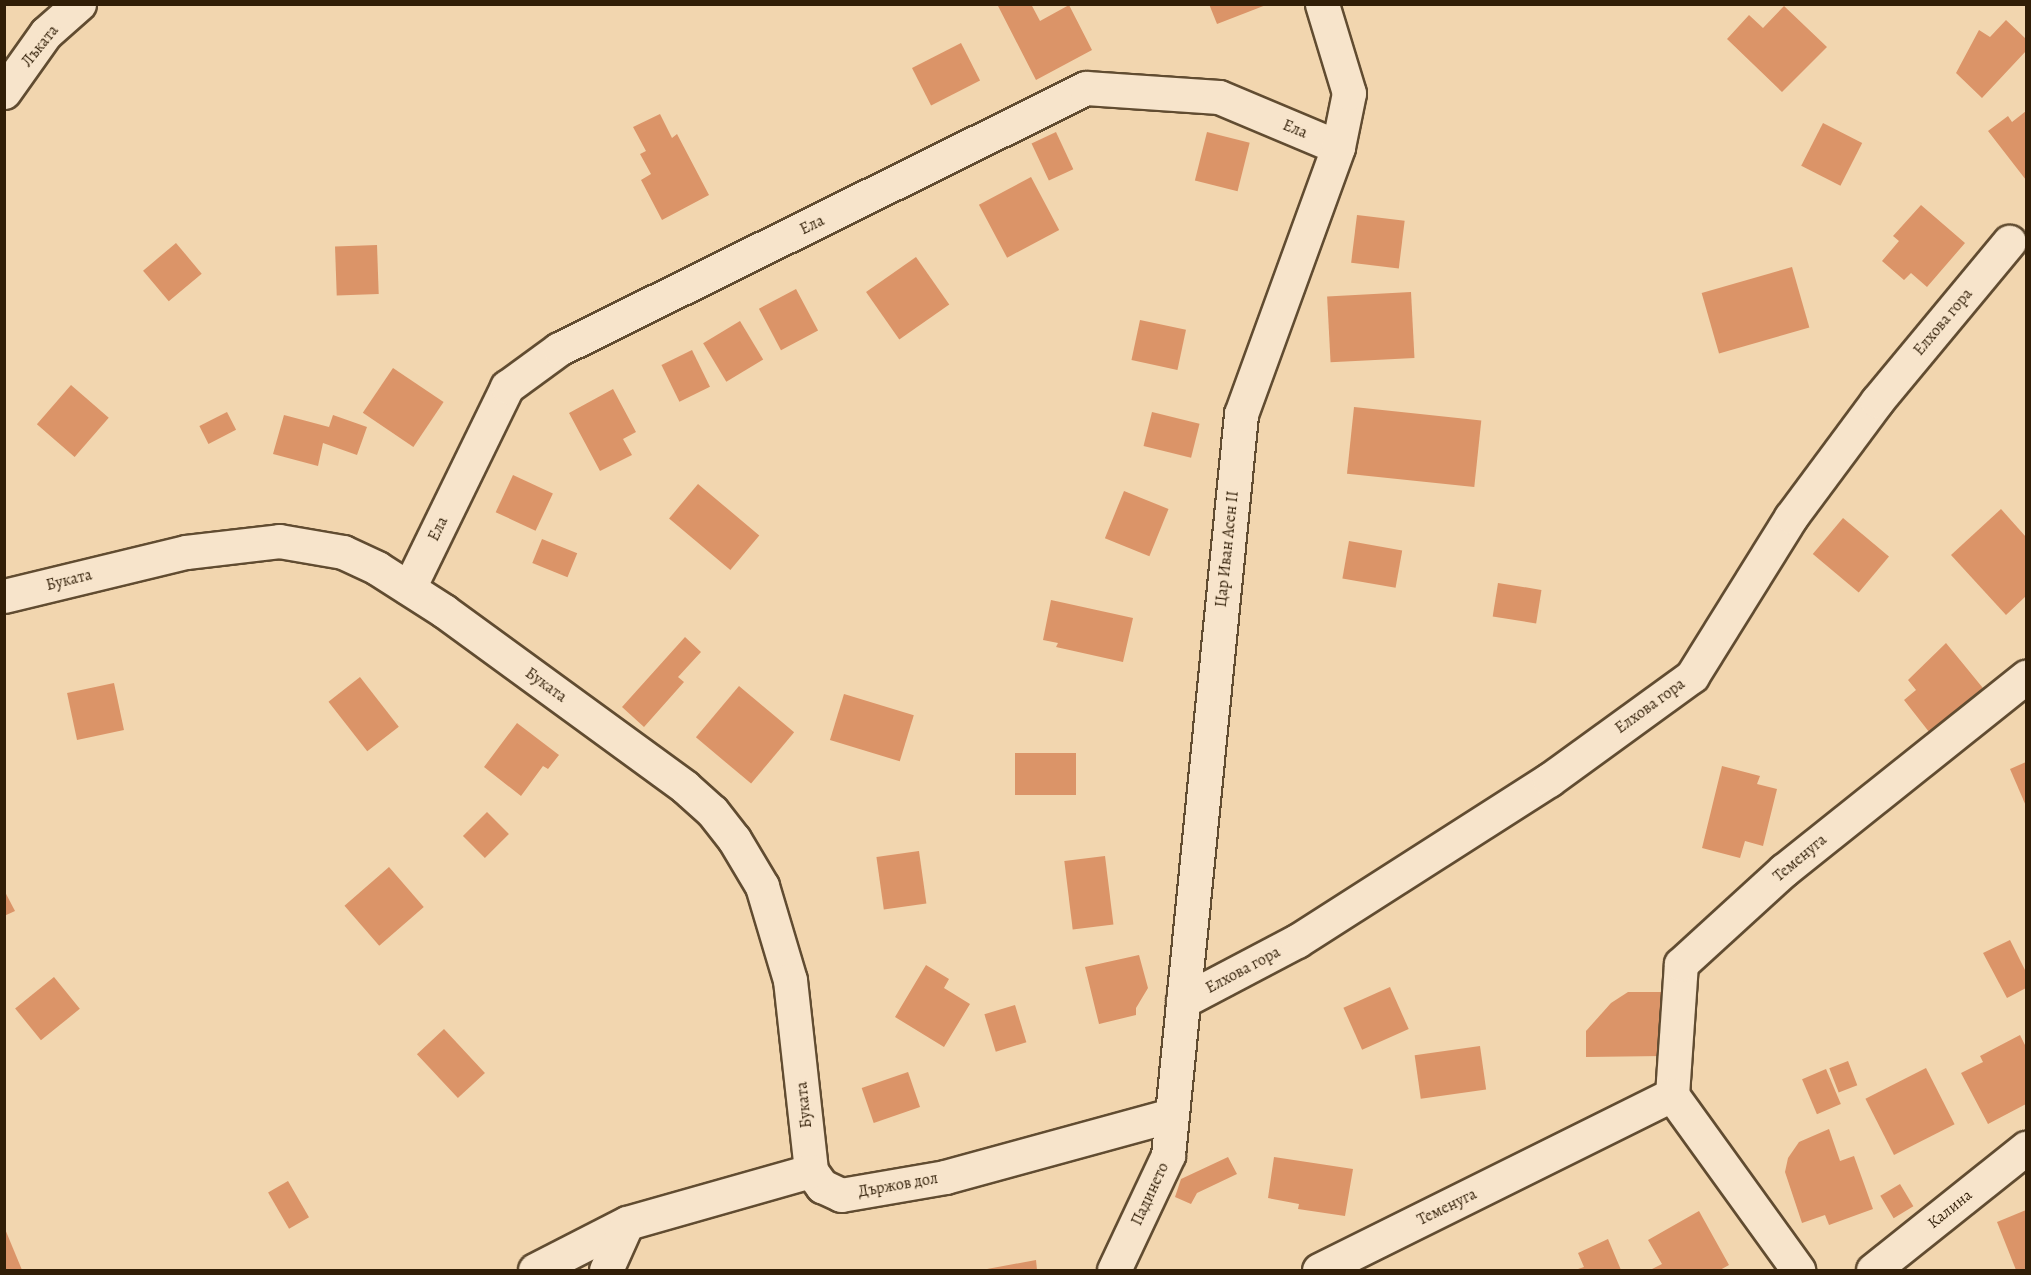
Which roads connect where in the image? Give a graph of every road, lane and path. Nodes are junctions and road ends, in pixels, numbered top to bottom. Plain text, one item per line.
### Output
1 (79, 4) edge
2 (1322, 4) edge
3 (4, 92) edge
4 (1338, 147) junction
5 (2008, 242) dead end
6 (409, 588) junction
7 (4, 596) edge
8 (2026, 677) edge
9 (1183, 1001) junction
10 (1672, 1095) junction
11 (1172, 1115) junction
12 (2026, 1148) edge
13 (811, 1171) junction
14 (627, 1223) junction
15 (535, 1270) edge
16 (606, 1270) edge
17 (627, 1270) edge
18 (1114, 1270) edge
19 (1319, 1270) edge
20 (1798, 1270) edge
21 (1873, 1270) edge

1 - 3 street, Лъката
2 - 4 street, Цар Иван Асен II
4 - 6 street, Ела
4 - 9 street, Цар Иван Асен II
5 - 9 street, Елхова гора
6 - 7 street, Буката
6 - 13 street, Буката
8 - 10 street, Теменуга
9 - 11 street, Цар Иван Асен II
10 - 19 street, Теменуга
10 - 20 street
11 - 13 street, Държов дол
11 - 18 street, Падинето
12 - 21 street, Калина
13 - 14 street
14 - 15 street
14 - 16 street
14 - 17 street

